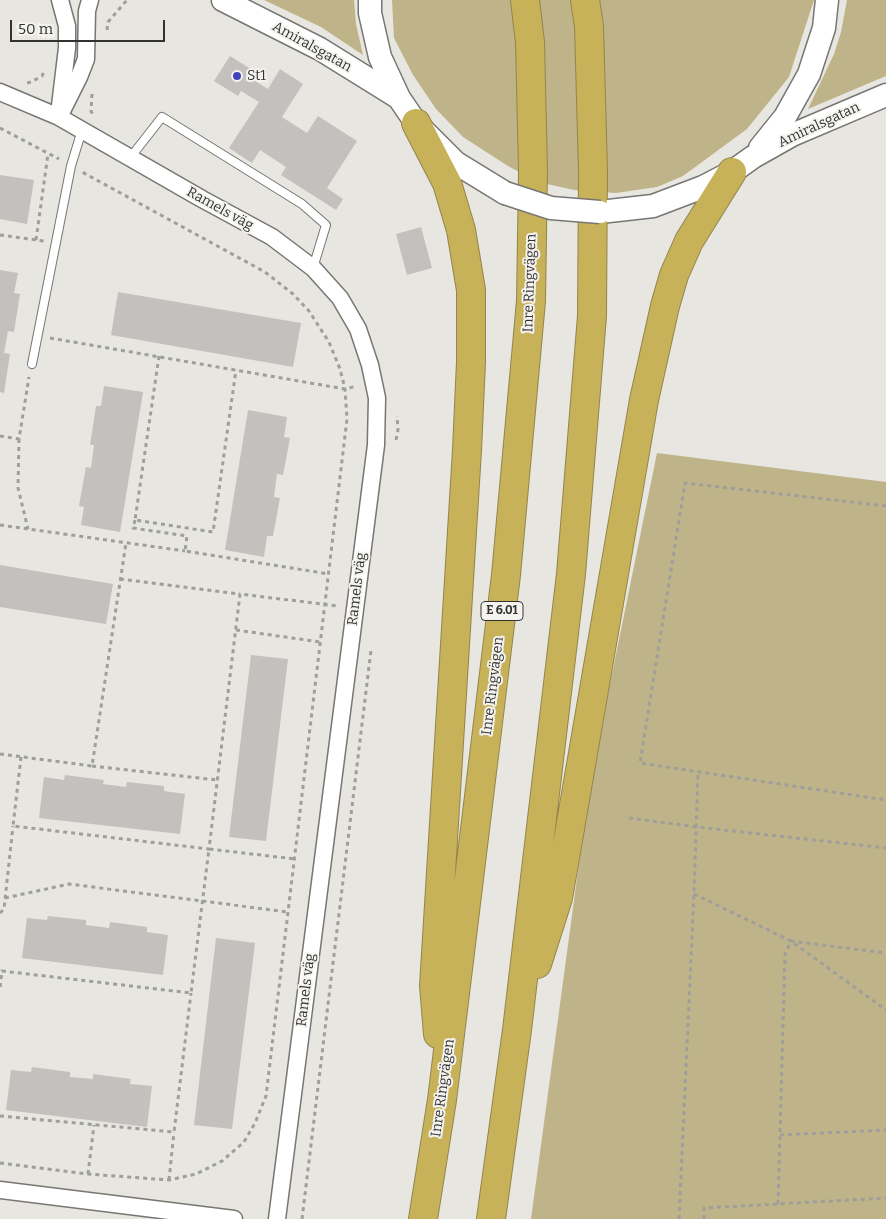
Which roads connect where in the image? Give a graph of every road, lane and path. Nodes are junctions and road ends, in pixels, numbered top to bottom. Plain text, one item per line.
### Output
1 (60, 0) edge
2 (90, 0) edge
3 (127, 0) edge
4 (224, 0) edge
5 (370, 0) edge
6 (525, 0) edge
7 (585, 0) edge
8 (827, 0) edge
9 (106, 32) dead end
10 (48, 65) dead end
11 (19, 83) dead end
12 (94, 89) dead end
13 (0, 92) edge
14 (886, 95) edge
15 (399, 98) junction
16 (59, 117) junction
17 (96, 121) dead end
18 (416, 122) junction
19 (0, 128) edge
20 (82, 130) junction
21 (48, 153) junction
22 (130, 158) junction
23 (743, 164) junction
24 (71, 166) junction
25 (0, 235) edge
26 (36, 240) junction
27 (56, 242) junction
28 (313, 268) junction
29 (37, 335) junction
30 (159, 356) junction
31 (32, 364) joint
32 (236, 370) junction
33 (374, 383) junction
34 (345, 389) junction
35 (397, 410) dead end
36 (0, 436) edge
37 (19, 440) junction
38 (395, 448) dead end
39 (886, 506) edge
40 (135, 520) junction
41 (0, 525) edge
42 (28, 529) junction
43 (126, 543) junction
44 (184, 551) junction
45 (328, 574) junction
46 (120, 579) junction
47 (240, 594) junction
48 (325, 605) junction
49 (355, 608) junction
50 (236, 630) junction
51 (320, 642) junction
52 (372, 642) dead end
53 (0, 754) edge
54 (21, 757) junction
55 (92, 766) junction
56 (698, 772) junction
57 (218, 780) junction
58 (886, 800) edge
59 (629, 818) dead end
60 (13, 826) junction
61 (696, 827) junction
62 (886, 848) edge
63 (209, 850) junction
64 (295, 859) junction
65 (694, 894) junction
66 (5, 898) junction
67 (203, 901) junction
68 (288, 912) junction
69 (0, 914) edge
70 (791, 942) junction
71 (886, 953) edge
72 (1, 971) edge
73 (0, 986) edge
74 (191, 993) junction
75 (886, 1010) edge
76 (517, 1030) junction
77 (442, 1100) junction
78 (0, 1116) edge
79 (94, 1125) junction
80 (886, 1130) edge
81 (174, 1132) junction
82 (780, 1135) junction
83 (0, 1163) edge
84 (88, 1174) junction
85 (169, 1180) junction
86 (0, 1190) edge
87 (886, 1198) edge
88 (778, 1204) junction
89 (234, 1219) edge
90 (277, 1219) edge
91 (302, 1219) edge
92 (423, 1219) edge
93 (491, 1219) edge
94 (679, 1219) edge
95 (704, 1219) edge

1 - 16 street
2 - 16 street
3 - 9 path
4 - 15 main road, Amiralsgatan
5 - 15 main road, Amiralsgatan
6 - 77 highway, Inre Ringvägen / E 6.01
7 - 76 highway
8 - 23 main road, Amiralsgatan
10 - 11 path
12 - 17 path
13 - 16 street, Ramels väg
14 - 23 main road, Amiralsgatan
15 - 18 main road, Amiralsgatan
16 - 20 street, Ramels väg
18 - 23 main road, Amiralsgatan, bridge
18 - 77 highway
19 - 21 path
20 - 22 street, Ramels väg
20 - 24 lane
21 - 24 path
21 - 26 path
22 - 28 street, Ramels väg
22 - 28 lane
23 - 76 highway
24 - 27 lane
24 - 34 path
25 - 26 path
26 - 27 path
27 - 29 lane
28 - 33 street, Ramels väg
29 - 30 path
29 - 31 lane
30 - 32 path
30 - 40 path
31 - 37 path
32 - 34 path
32 - 40 path
33 - 34 path
33 - 49 street, Ramels väg
34 - 45 path
35 - 38 path
36 - 37 path
37 - 42 path
39 - 56 path
40 - 44 path
41 - 42 path
42 - 43 path
43 - 44 path
43 - 46 path
44 - 45 path
45 - 48 path
46 - 47 path
46 - 55 path
47 - 48 path
47 - 50 path
48 - 49 path
48 - 51 path
49 - 90 street, Ramels väg
50 - 51 path
50 - 57 path
51 - 64 path
52 - 91 path
53 - 54 path
54 - 55 path
54 - 60 path
55 - 57 path
56 - 58 path
56 - 61 path
57 - 63 path
59 - 61 path
60 - 63 path
60 - 66 path
61 - 62 path
61 - 65 path
63 - 64 path
63 - 67 path
64 - 68 path
65 - 70 path
65 - 94 path
66 - 67 path
66 - 69 path
67 - 68 path
67 - 74 path
68 - 85 path
70 - 71 path
70 - 75 path
70 - 82 path
72 - 73 path
72 - 74 path
74 - 81 path
76 - 93 highway
77 - 92 highway, Inre Ringvägen / E 6.01
78 - 79 path
79 - 81 path
79 - 84 path
80 - 82 path
81 - 85 path
82 - 88 path
83 - 84 path
84 - 85 path
86 - 89 street
87 - 88 path
88 - 95 path

